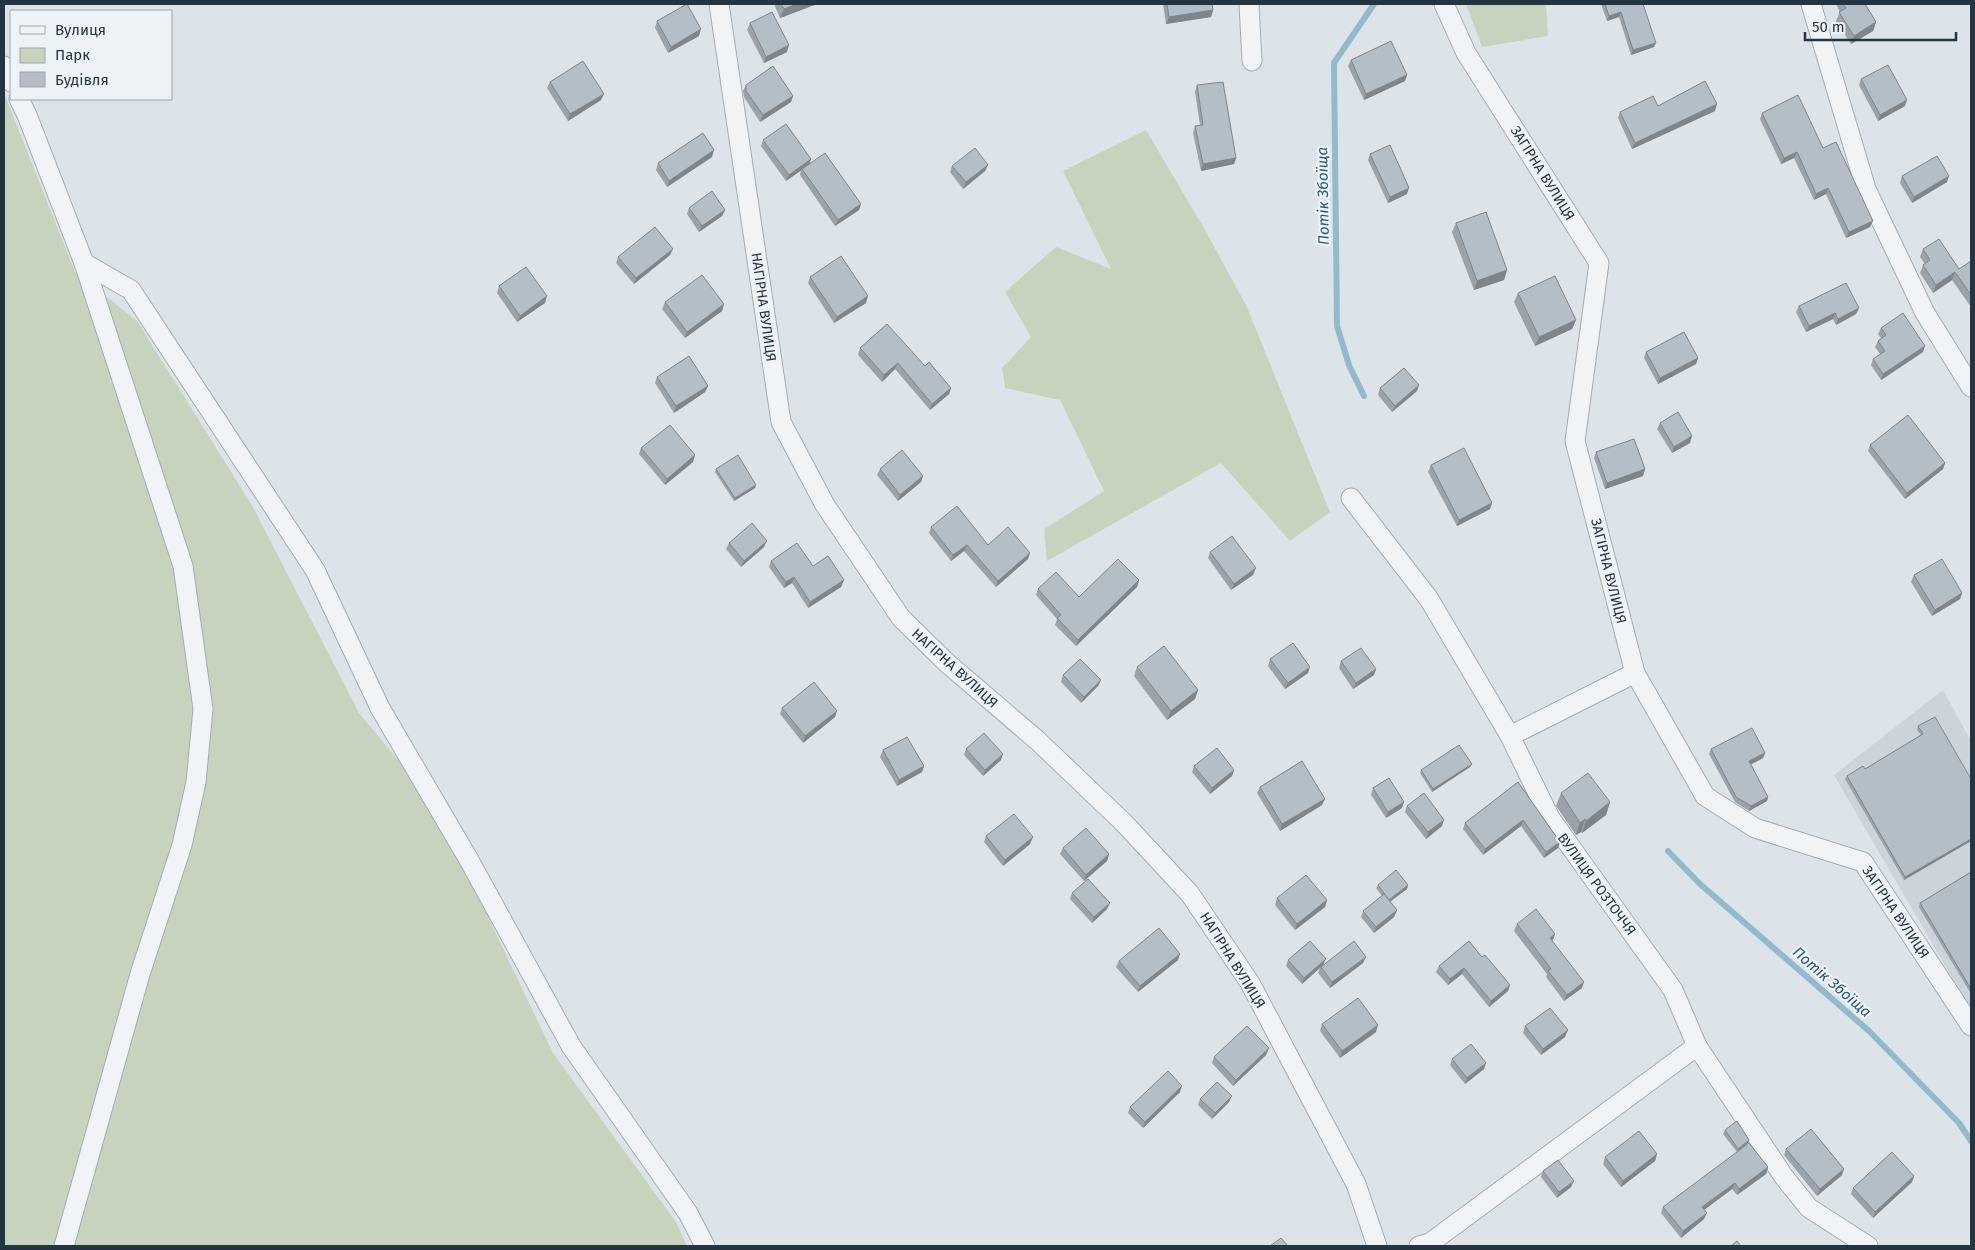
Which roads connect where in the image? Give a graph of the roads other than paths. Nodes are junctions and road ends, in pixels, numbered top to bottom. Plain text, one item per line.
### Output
1 (719, 4) edge
2 (1248, 4) edge
3 (1444, 4) edge
4 (1811, 4) edge
5 (1252, 61) dead end
6 (4, 66) edge
7 (10, 80) edge
8 (20, 100) edge
9 (84, 263) junction
10 (1971, 387) edge
11 (1351, 498) dead end
12 (1635, 673) junction
13 (1510, 736) junction
14 (1971, 1026) edge
15 (1697, 1046) junction
16 (64, 1246) edge
17 (705, 1246) edge
18 (1376, 1246) edge
19 (1419, 1246) edge
20 (1868, 1246) edge

1 - 18 street, НАГІРНА ВУЛИЦЯ
2 - 5 street
3 - 12 street, ЗАГІРНА ВУЛИЦЯ
4 - 10 street
6 - 7 street
8 - 9 street
9 - 16 street
9 - 17 street
11 - 13 street, ВУЛИЦЯ РОЗТОЧЧЯ
12 - 13 street
12 - 14 street, ЗАГІРНА ВУЛИЦЯ
13 - 15 street, ВУЛИЦЯ РОЗТОЧЧЯ
15 - 19 street
15 - 20 street, ВУЛИЦЯ РОЗТОЧЧЯ

